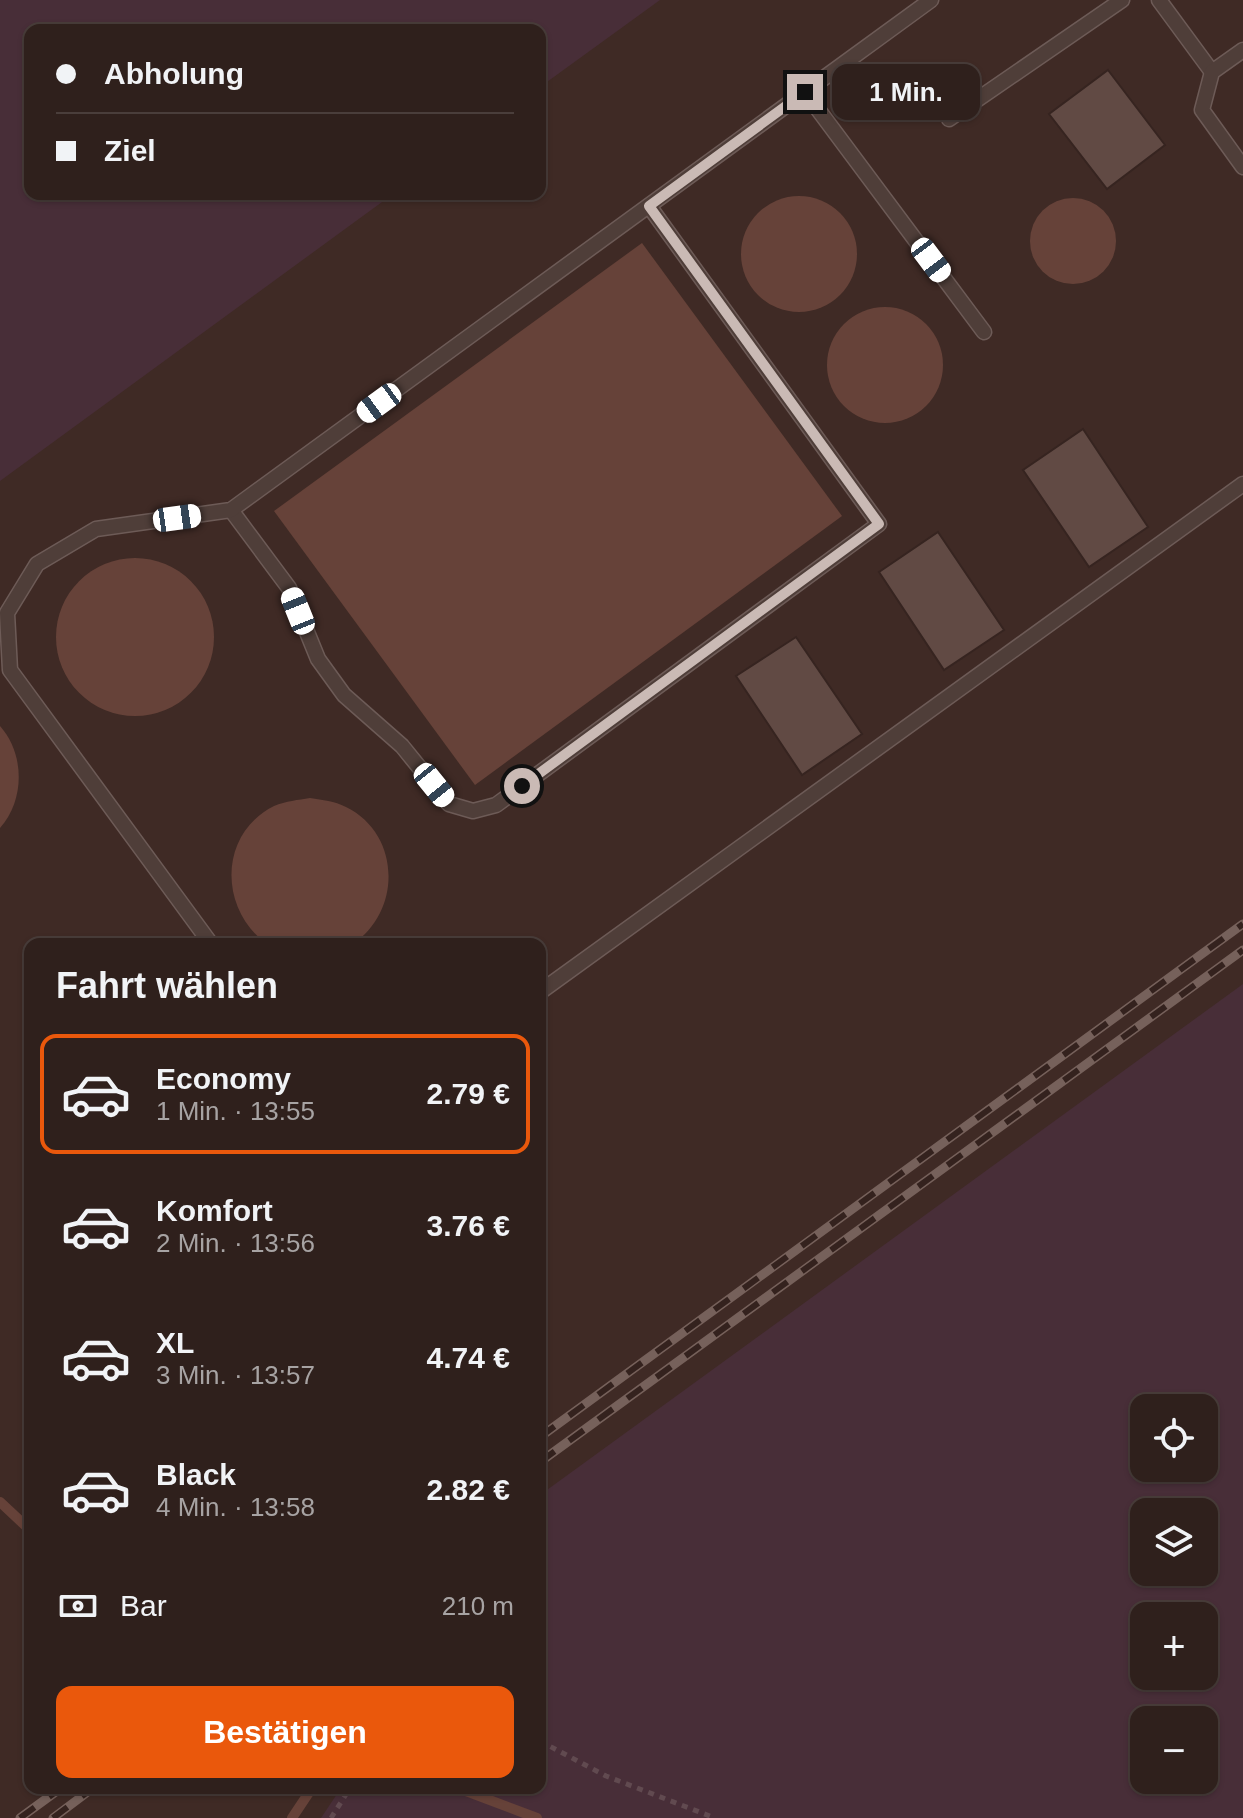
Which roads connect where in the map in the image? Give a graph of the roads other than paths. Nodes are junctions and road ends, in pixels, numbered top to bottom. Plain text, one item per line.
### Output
1 (931, 0) edge
2 (1122, 0) edge
3 (1159, 0) edge
4 (1243, 50) edge
5 (1212, 72) junction
6 (805, 92) junction
7 (949, 119) dead end
8 (1243, 167) edge
9 (649, 206) junction
10 (984, 332) dead end
11 (1243, 484) edge
12 (231, 510) junction
13 (207, 938) edge
14 (546, 988) edge

1 - 6 lane
2 - 7 lane
3 - 5 lane
4 - 5 lane
5 - 8 lane
6 - 9 lane
6 - 10 lane
9 - 12 lane
9 - 12 lane
11 - 14 lane
12 - 13 lane

